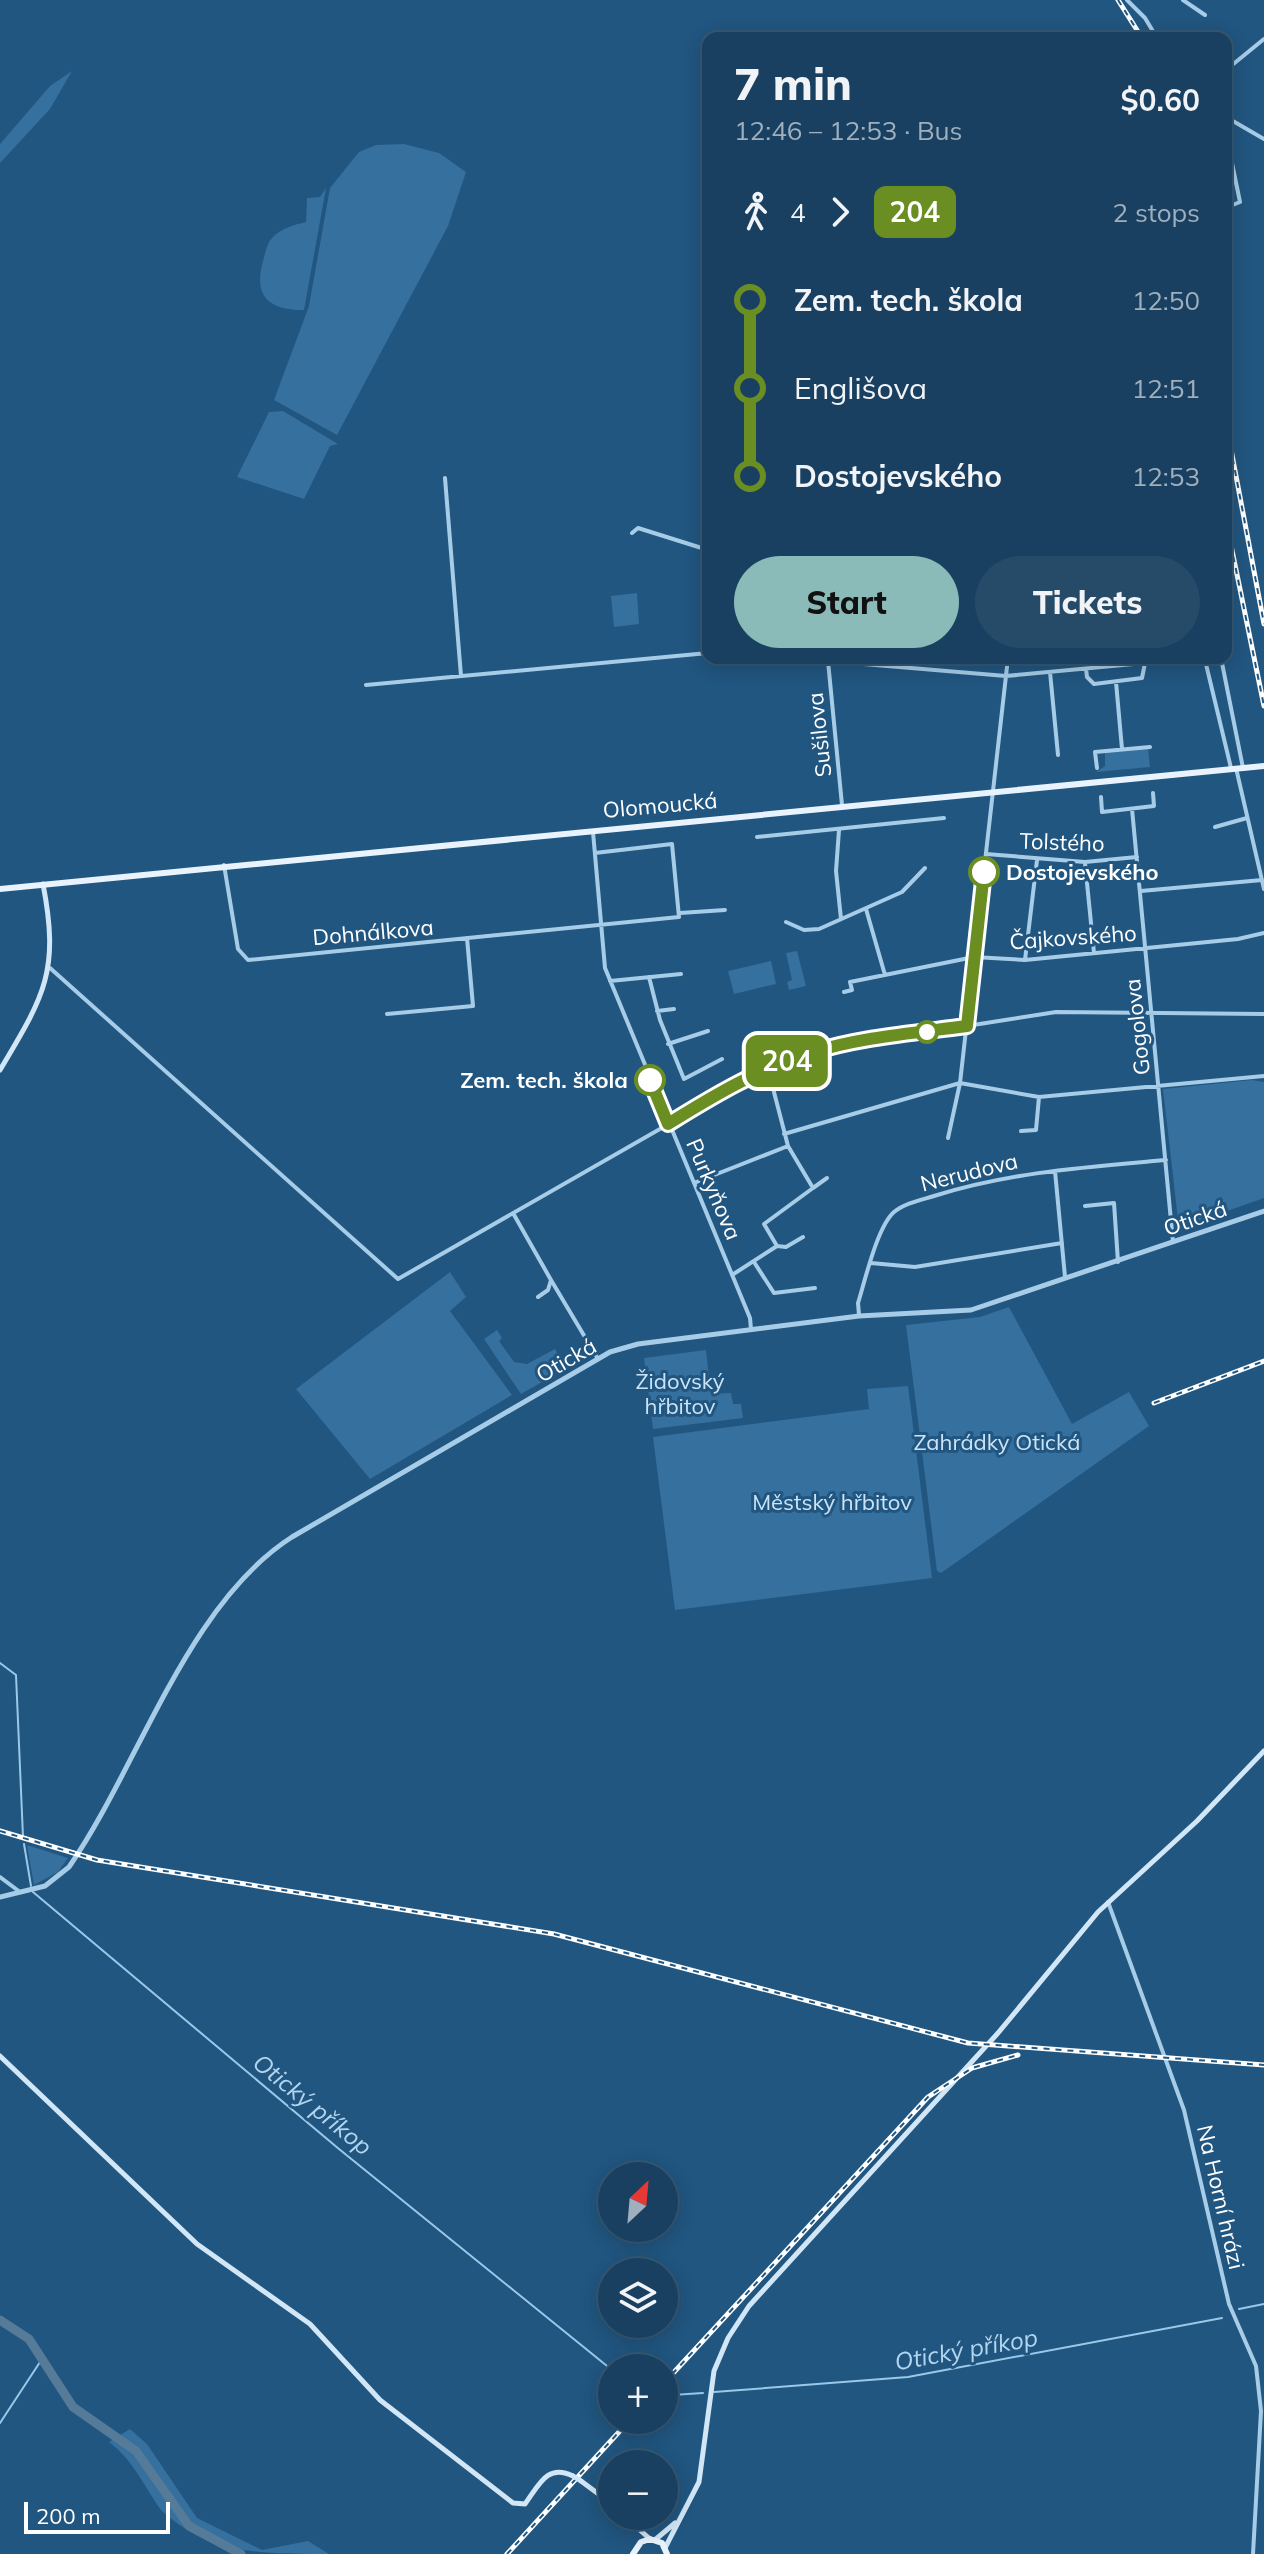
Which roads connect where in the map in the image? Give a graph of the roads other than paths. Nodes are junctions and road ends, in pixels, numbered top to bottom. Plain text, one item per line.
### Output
1 (1127, 0) edge
2 (1185, 1) edge
3 (1205, 15) dead end
4 (1153, 32) edge
5 (1264, 39) edge
6 (1232, 65) edge
7 (1233, 122) edge
8 (1264, 139) edge
9 (1232, 163) edge
10 (1232, 205) edge
11 (445, 478) dead end
12 (632, 533) dead end
13 (702, 548) edge
14 (702, 654) edge
15 (828, 664) edge
16 (890, 664) edge
17 (1007, 664) edge
18 (1135, 664) edge
19 (1145, 664) edge
20 (1206, 664) edge
21 (1222, 664) edge
22 (1086, 669) junction
23 (1050, 672) junction
24 (461, 676) junction
25 (1006, 676) junction
26 (1116, 682) junction
27 (366, 685) dead end
28 (1150, 747) dead end
29 (1122, 749) junction
30 (1058, 755) dead end
31 (1264, 766) edge
32 (1097, 768) dead end
33 (1236, 768) junction
34 (994, 790) junction
35 (1153, 793) dead end
36 (1101, 797) dead end
37 (842, 805) junction
38 (1132, 809) junction
39 (944, 818) dead end
40 (1247, 818) junction
41 (1215, 827) dead end
42 (593, 829) junction
43 (839, 830) junction
44 (757, 837) dead end
45 (595, 853) junction
46 (986, 854) junction
47 (1137, 857) junction
48 (1037, 860) junction
49 (1085, 862) junction
50 (224, 865) junction
51 (925, 868) dead end
52 (1262, 880) junction
53 (43, 884) junction
54 (0, 889) edge
55 (1264, 889) edge
56 (1141, 891) junction
57 (866, 908) junction
58 (725, 910) dead end
59 (679, 913) junction
60 (841, 919) junction
61 (786, 922) dead end
62 (601, 927) junction
63 (1264, 933) edge
64 (467, 938) junction
65 (1145, 948) junction
66 (1094, 953) junction
67 (974, 957) junction
68 (1025, 960) junction
69 (50, 968) junction
70 (681, 974) dead end
71 (885, 975) junction
72 (649, 977) junction
73 (610, 981) junction
74 (844, 992) dead end
75 (674, 1009) dead end
76 (657, 1011) junction
77 (1152, 1012) junction
78 (387, 1014) dead end
79 (1264, 1014) edge
80 (967, 1026) junction
81 (708, 1031) dead end
82 (668, 1044) junction
83 (722, 1059) dead end
84 (768, 1069) junction
85 (0, 1070) edge
86 (1264, 1076) edge
87 (960, 1083) junction
88 (1159, 1086) junction
89 (1039, 1097) junction
90 (668, 1124) junction
91 (1021, 1131) dead end
92 (784, 1134) junction
93 (948, 1138) dead end
94 (788, 1146) junction
95 (1166, 1160) junction
96 (1055, 1171) junction
97 (827, 1178) dead end
98 (694, 1183) junction
99 (813, 1188) junction
100 (1085, 1206) dead end
101 (1264, 1211) edge
102 (513, 1213) junction
103 (803, 1237) dead end
104 (1173, 1242) junction
105 (1062, 1243) junction
106 (777, 1246) junction
107 (754, 1262) junction
108 (1118, 1262) junction
109 (871, 1263) junction
110 (732, 1275) junction
111 (551, 1280) junction
112 (1066, 1280) junction
113 (815, 1288) dead end
114 (538, 1297) dead end
115 (859, 1316) junction
116 (751, 1329) junction
117 (598, 1359) junction
118 (1264, 1751) edge
119 (0, 1877) edge
120 (21, 1893) junction
121 (0, 1897) edge
122 (1108, 1902) junction
123 (0, 2056) edge
124 (598, 2494) edge
125 (687, 2510) junction
126 (632, 2530) edge
127 (641, 2530) edge
128 (653, 2539) junction
129 (635, 2551) edge
130 (666, 2551) edge
131 (1253, 2554) edge

1 - 4 street
2 - 3 street
5 - 6 street
7 - 8 street
9 - 10 street
11 - 24 street
12 - 13 street
14 - 24 street
15 - 37 street, Sušilova
16 - 25 street
17 - 25 street
18 - 22 street
19 - 26 street
20 - 33 street
21 - 33 street
22 - 23 street
22 - 26 street
23 - 25 street
23 - 30 street
24 - 27 street
25 - 34 street
26 - 29 street
28 - 29 street
29 - 32 street
31 - 33 main road, Olomoucká
33 - 34 main road, Olomoucká
33 - 40 street
34 - 37 main road, Olomoucká
34 - 46 street
35 - 38 street
36 - 38 street
37 - 42 main road, Olomoucká
38 - 47 street, Gogolova
39 - 43 street
40 - 41 street
40 - 52 street
42 - 45 street, Purkyňova
42 - 50 main road, Olomoucká
43 - 44 street
43 - 60 street
45 - 59 street, Olomoucká
45 - 62 street, Purkyňova
46 - 48 street, Tolstého
46 - 67 street
47 - 49 street, Tolstého
47 - 56 street, Gogolova
48 - 49 street, Tolstého
48 - 68 street
49 - 66 street
50 - 53 main road, Olomoucká
50 - 64 street, Dohnálkova
51 - 57 street
52 - 55 street
52 - 56 street
53 - 54 main road, Olomoucká
53 - 69 main road
56 - 65 street, Gogolova
57 - 60 street
57 - 71 street
58 - 59 street
59 - 62 street
60 - 61 street
62 - 64 street, Dohnálkova
62 - 73 street, Purkyňova
63 - 65 street, Čajkovského
64 - 78 street
65 - 66 street, Čajkovského
65 - 77 street, Gogolova
66 - 68 street, Čajkovského
67 - 68 street, Čajkovského
67 - 71 street, Čajkovského
67 - 80 street
69 - 85 main road
69 - 102 street
70 - 72 street
71 - 74 street, Čajkovského
72 - 73 street
72 - 76 street
73 - 90 street, Purkyňova
75 - 76 street
76 - 82 street
77 - 79 street
77 - 80 street
77 - 88 street, Gogolova
80 - 84 street
80 - 87 street
81 - 82 street
82 - 83 street
84 - 90 street
84 - 92 street
86 - 88 street
87 - 89 street
87 - 92 street
87 - 93 street
88 - 89 street
88 - 95 street, Gogolova
89 - 91 street
90 - 98 street, Purkyňova
90 - 102 street
92 - 94 street
94 - 98 street
94 - 99 street
95 - 96 street, Nerudova
95 - 104 street, Gogolova
96 - 105 street
96 - 109 street, Nerudova
97 - 99 street
98 - 110 street, Purkyňova
99 - 106 street
100 - 108 street
101 - 104 street, Otická
102 - 111 street
103 - 106 street
104 - 108 street, Otická
105 - 109 street
105 - 112 street
106 - 107 street
107 - 110 street
107 - 113 street
108 - 112 street, Otická
109 - 115 street, Nerudova
110 - 116 street, Purkyňova
111 - 114 street
111 - 117 street
112 - 115 street, Otická
115 - 116 street, Otická
116 - 117 street, Otická
117 - 120 street, Otická
118 - 122 main road
119 - 120 street
120 - 121 street
122 - 125 main road
122 - 131 street, Na Horní hrázi
123 - 124 main road, bridge
125 - 128 main road
125 - 130 main road
126 - 129 main road
127 - 128 main road
128 - 129 main road
128 - 130 main road

